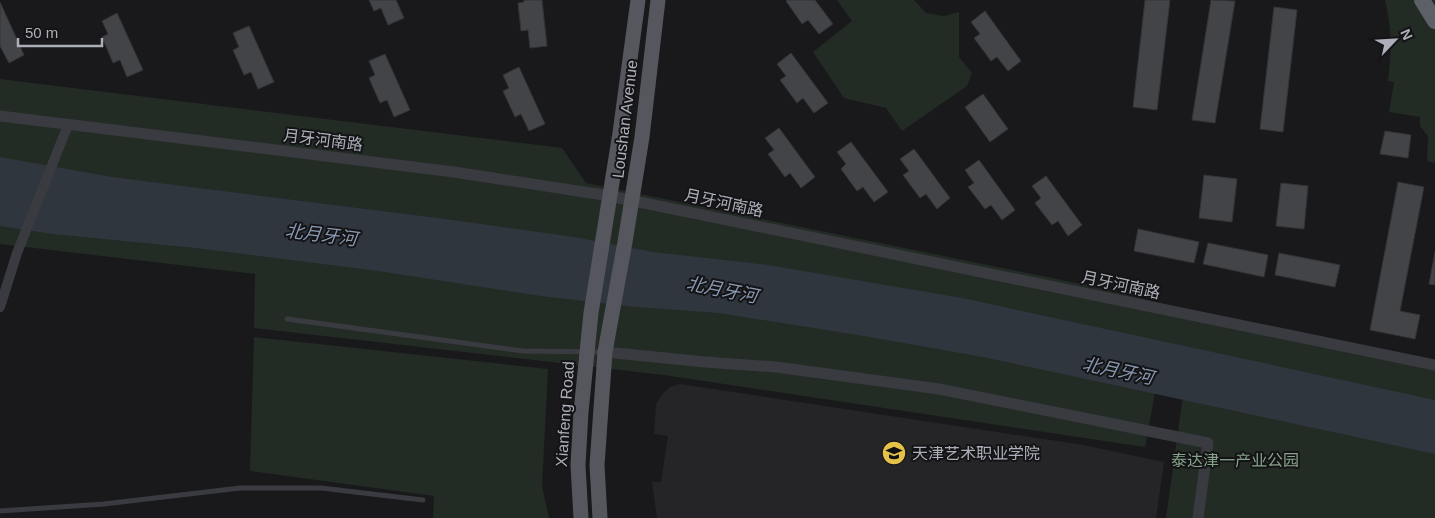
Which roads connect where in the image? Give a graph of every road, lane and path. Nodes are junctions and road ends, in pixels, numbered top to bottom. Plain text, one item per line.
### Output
1 (638, 0) edge
2 (658, 0) edge
3 (1422, 0) edge
4 (1435, 21) edge
5 (0, 116) edge
6 (68, 125) junction
7 (610, 196) junction
8 (632, 200) junction
9 (0, 307) edge
10 (591, 313) joint
11 (288, 320) dead end
12 (587, 352) junction
13 (605, 352) junction
14 (1435, 365) edge
15 (423, 500) dead end
16 (0, 511) edge
17 (581, 518) edge
18 (600, 518) edge
19 (1198, 518) edge

1 - 7 main road, Loushan Avenue
2 - 8 main road, Loushan Avenue
3 - 4 highway
5 - 6 street, 月牙河南路
6 - 7 street, 月牙河南路
6 - 9 street
7 - 8 street, 月牙河南路
7 - 10 main road, Loushan Avenue
8 - 13 main road, Loushan Avenue
8 - 14 street, 月牙河南路
10 - 12 main road, Xianfeng Road
11 - 12 lane
12 - 13 lane
12 - 17 main road, Xianfeng Road
13 - 18 main road
13 - 19 street
15 - 16 lane

